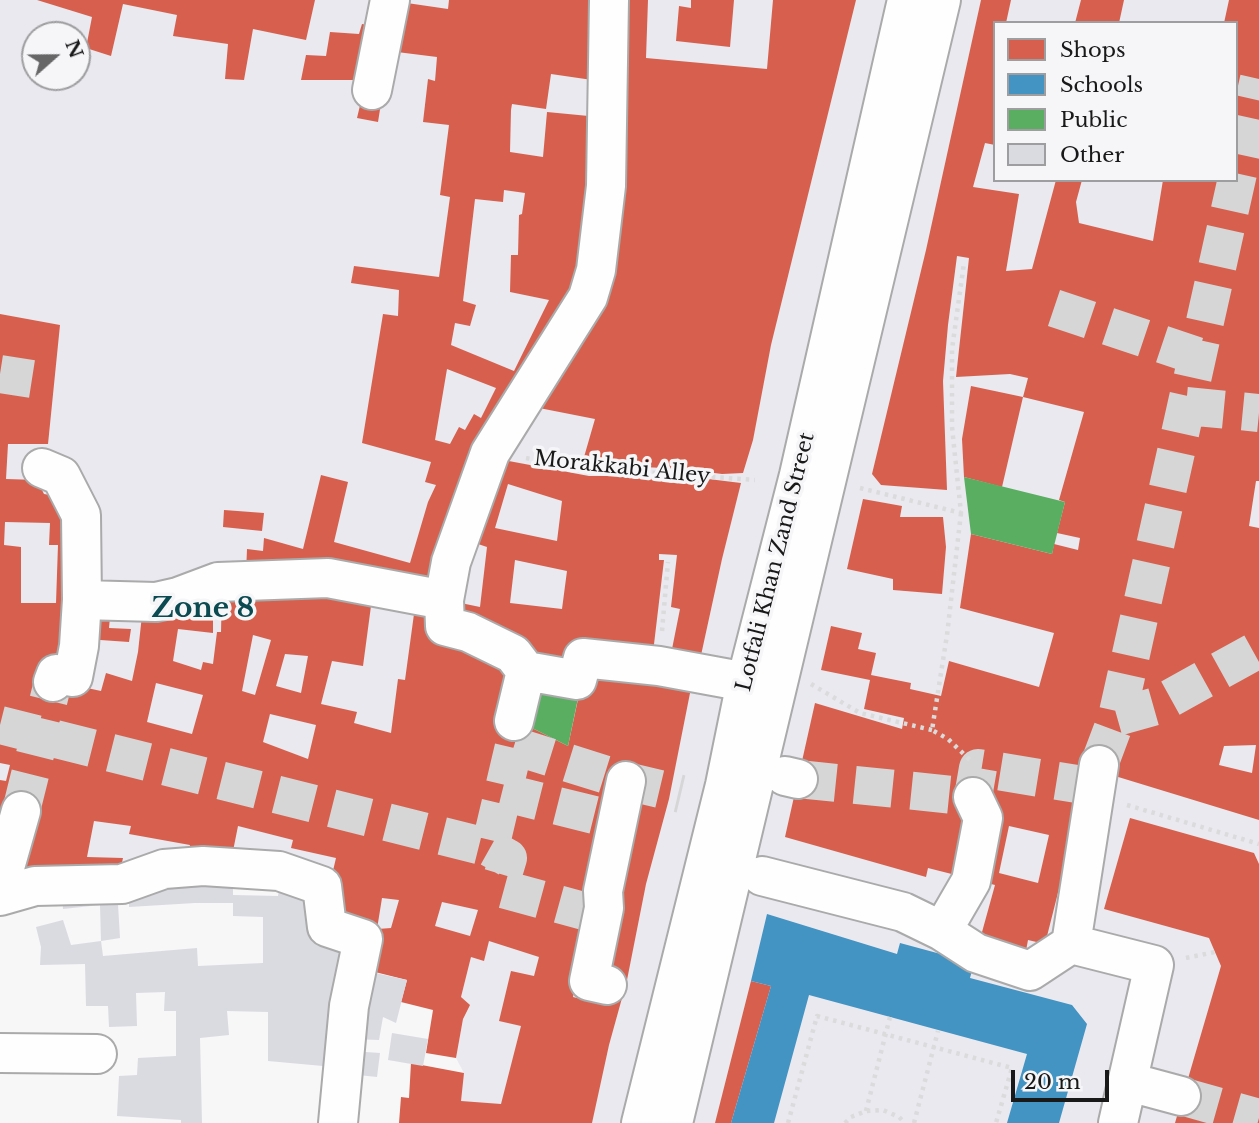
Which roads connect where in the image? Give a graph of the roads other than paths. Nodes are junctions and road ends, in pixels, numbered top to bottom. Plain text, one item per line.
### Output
1 (390, 0) edge
2 (609, 0) edge
3 (907, 0) edge
4 (941, 0) edge
5 (372, 90) dead end
6 (42, 468) dead end
7 (82, 600) junction
8 (444, 600) junction
9 (526, 671) junction
10 (53, 682) tunnel mouth
11 (747, 682) junction
12 (514, 721) tunnel mouth
13 (1097, 776) tunnel mouth
14 (626, 780) dead end
15 (976, 782) road end
16 (20, 811) tunnel mouth
17 (762, 876) dead end
18 (0, 885) edge
19 (0, 896) edge
20 (942, 932) junction
21 (1071, 944) junction
22 (622, 989) dead end
23 (0, 1053) edge
24 (97, 1054) dead end
25 (1129, 1082) junction
26 (1181, 1096) tunnel mouth
27 (338, 1123) edge
28 (641, 1123) edge
29 (673, 1123) edge
30 (1118, 1123) edge

1 - 5 street
2 - 8 street
3 - 11 street, Lotfali Khan Zand Street
4 - 29 street
6 - 7 street
7 - 8 street
7 - 10 street
8 - 9 street
9 - 11 street
9 - 12 street
11 - 28 street, Lotfali Khan Zand Street
13 - 21 street
14 - 22 street
15 - 20 street
16 - 18 street
17 - 20 street
19 - 27 street
20 - 21 street
21 - 25 street
23 - 24 street
25 - 26 street
25 - 30 street

